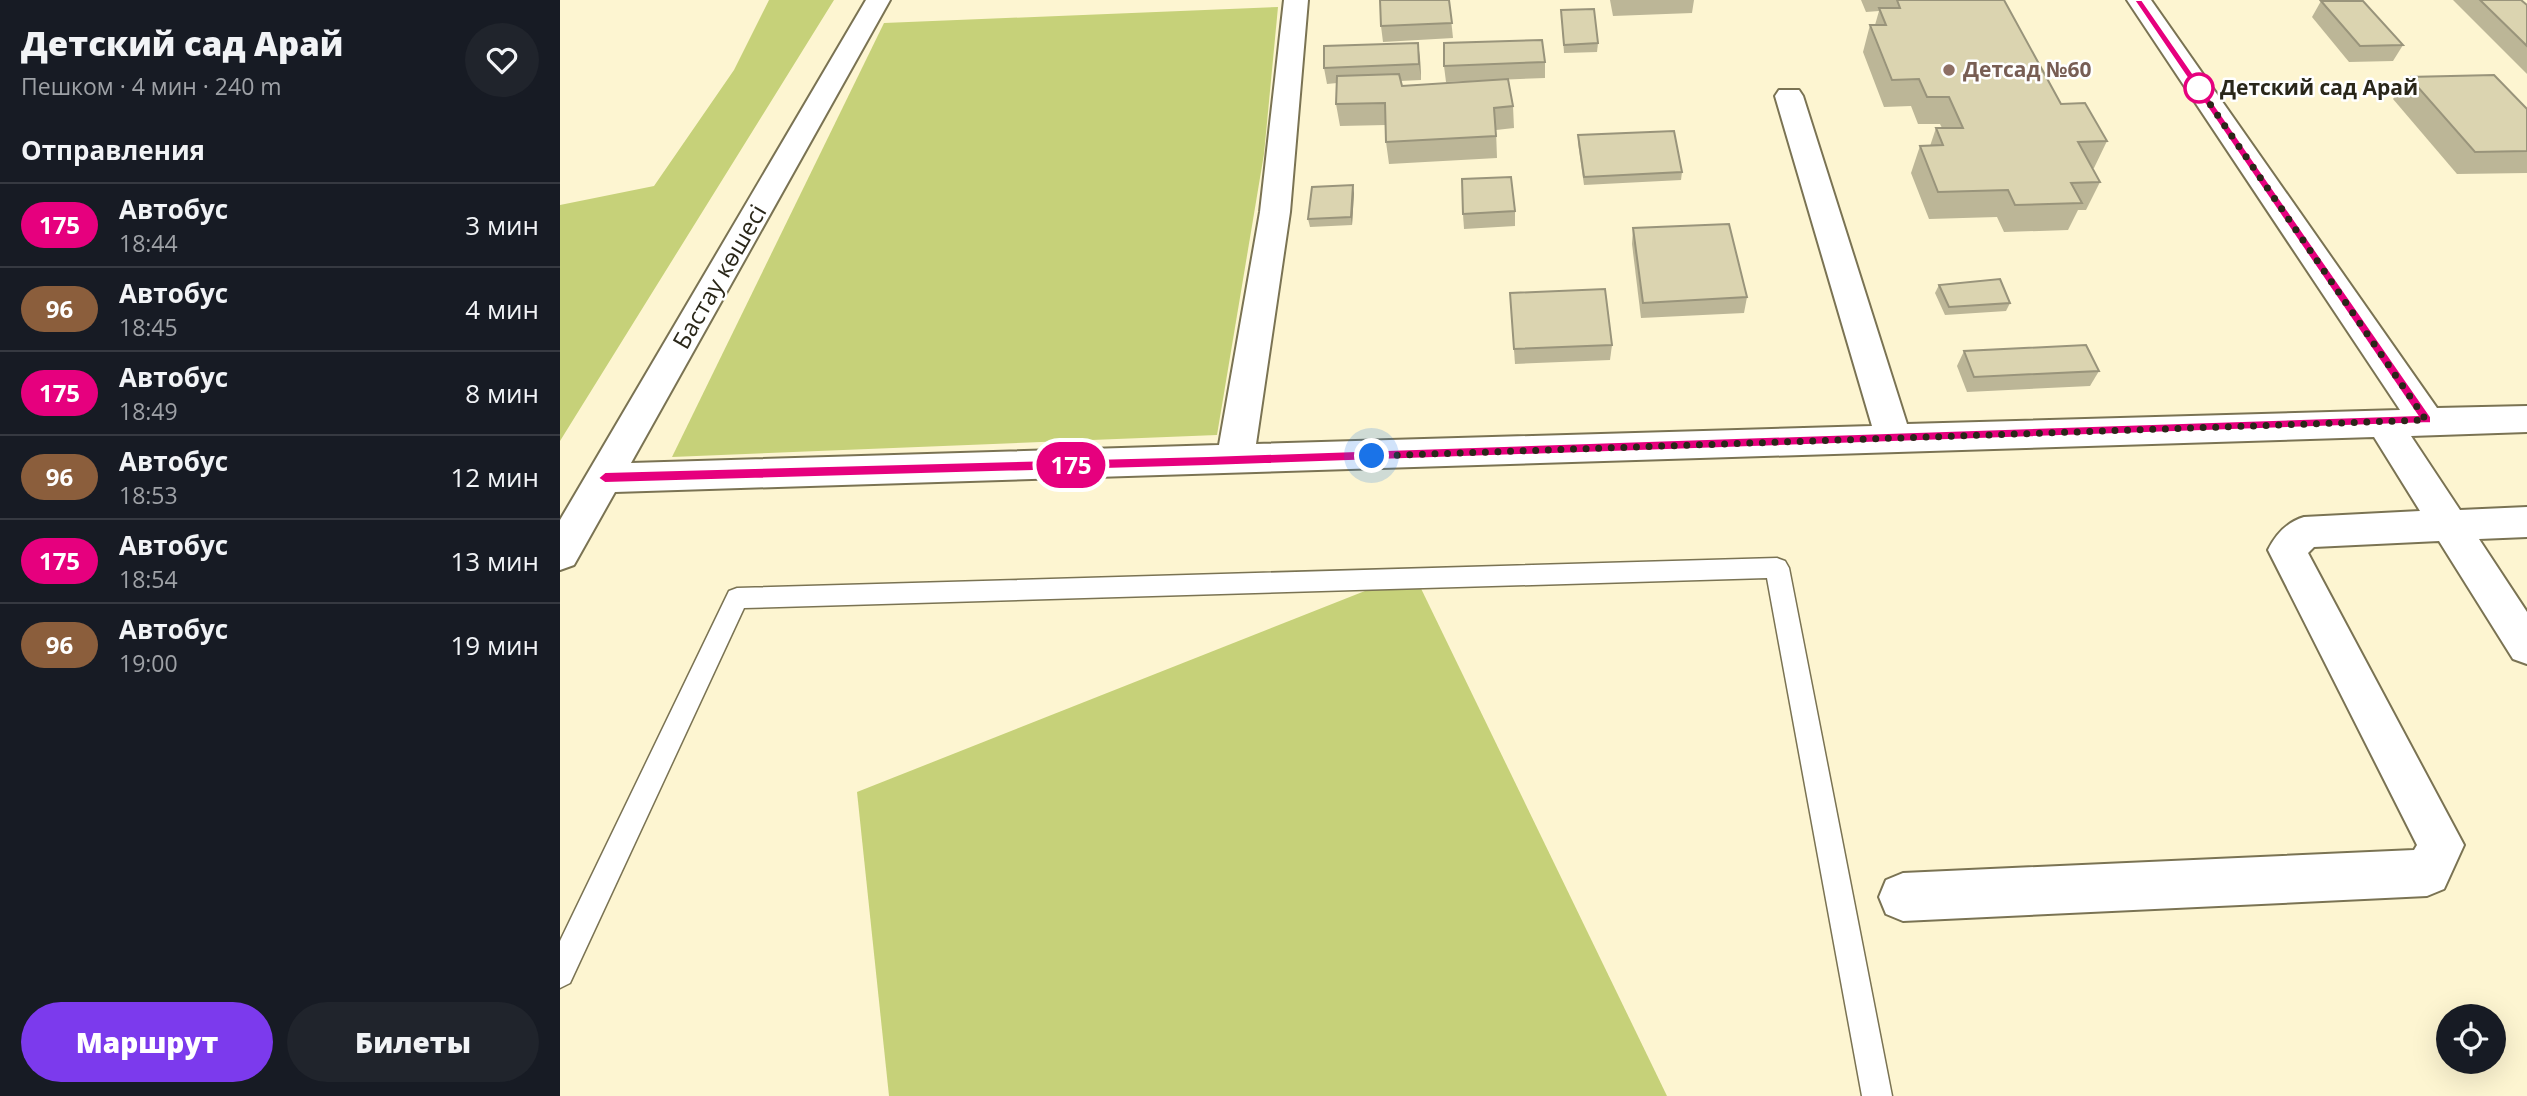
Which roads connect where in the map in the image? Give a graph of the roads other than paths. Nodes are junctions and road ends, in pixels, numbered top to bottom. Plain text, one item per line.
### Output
1 (878, 0) edge
2 (1296, 0) edge
3 (2139, 0) edge
4 (1790, 96) dead end
5 (2527, 419) edge
6 (2426, 420) junction
7 (2382, 421) junction
8 (1893, 438) junction
9 (1235, 460) junction
10 (605, 478) junction
11 (2527, 522) edge
12 (2449, 526) junction
13 (560, 554) edge
14 (2527, 646) edge
15 (1903, 897) dead end
16 (560, 973) edge
17 (1877, 1096) edge

1 - 10 street, Бастау көшесі
2 - 9 street
3 - 6 street
4 - 8 street
5 - 6 street
6 - 7 street
7 - 8 street
7 - 12 street
8 - 9 street
9 - 10 street
10 - 13 street, Бастау көшесі
11 - 12 street
12 - 14 street
12 - 15 street
16 - 17 lane

